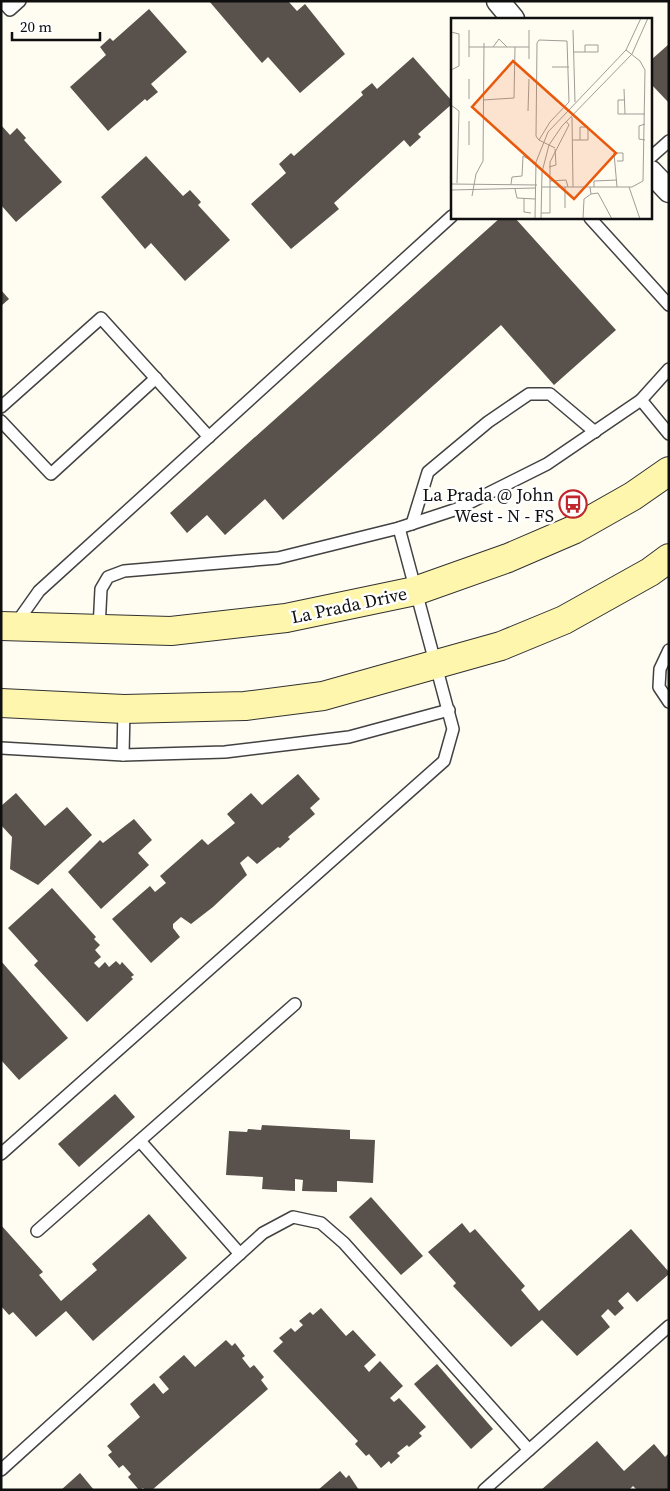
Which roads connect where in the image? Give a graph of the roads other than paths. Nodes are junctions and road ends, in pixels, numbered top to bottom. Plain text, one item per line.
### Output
1 (2, 1) edge
2 (20, 1) edge
3 (498, 1) edge
4 (512, 18) edge
5 (669, 141) edge
6 (652, 156) edge
7 (652, 173) edge
8 (669, 191) edge
9 (451, 217) edge
10 (591, 219) edge
11 (669, 305) edge
12 (669, 369) edge
13 (156, 378) junction
14 (641, 400) junction
15 (1, 408) edge
16 (1, 422) edge
17 (595, 432) junction
18 (669, 434) edge
19 (209, 437) junction
20 (669, 471) edge
21 (412, 524) junction
22 (399, 528) junction
23 (664, 565) edge
24 (415, 591) junction
25 (7, 626) edge
26 (99, 629) junction
27 (669, 650) edge
28 (437, 664) junction
29 (669, 702) edge
30 (1, 703) edge
31 (124, 709) junction
32 (449, 710) junction
33 (1, 748) edge
34 (123, 755) junction
35 (295, 1004) dead end
36 (140, 1141) junction
37 (1, 1154) edge
38 (37, 1231) dead end
39 (240, 1254) junction
40 (669, 1326) edge
41 (530, 1450) junction
42 (1, 1470) edge
43 (484, 1490) edge

1 - 2 lane
3 - 4 street
5 - 6 lane
7 - 8 street
9 - 19 lane
10 - 11 lane
12 - 14 lane
13 - 15 lane
13 - 16 lane
13 - 19 lane
14 - 17 lane
14 - 18 lane
17 - 21 lane
17 - 21 lane
19 - 25 lane
20 - 24 main road, La Prada Drive
21 - 22 lane
22 - 24 lane
22 - 26 lane
23 - 28 main road
24 - 26 main road, La Prada Drive
24 - 28 lane
25 - 26 main road, La Prada Drive
27 - 29 lane
28 - 31 main road
28 - 32 lane
30 - 31 main road
31 - 34 lane
32 - 34 lane
32 - 37 lane
33 - 34 lane
35 - 36 lane
36 - 38 lane
36 - 39 lane
39 - 41 lane
39 - 42 lane
40 - 41 lane
41 - 43 lane

